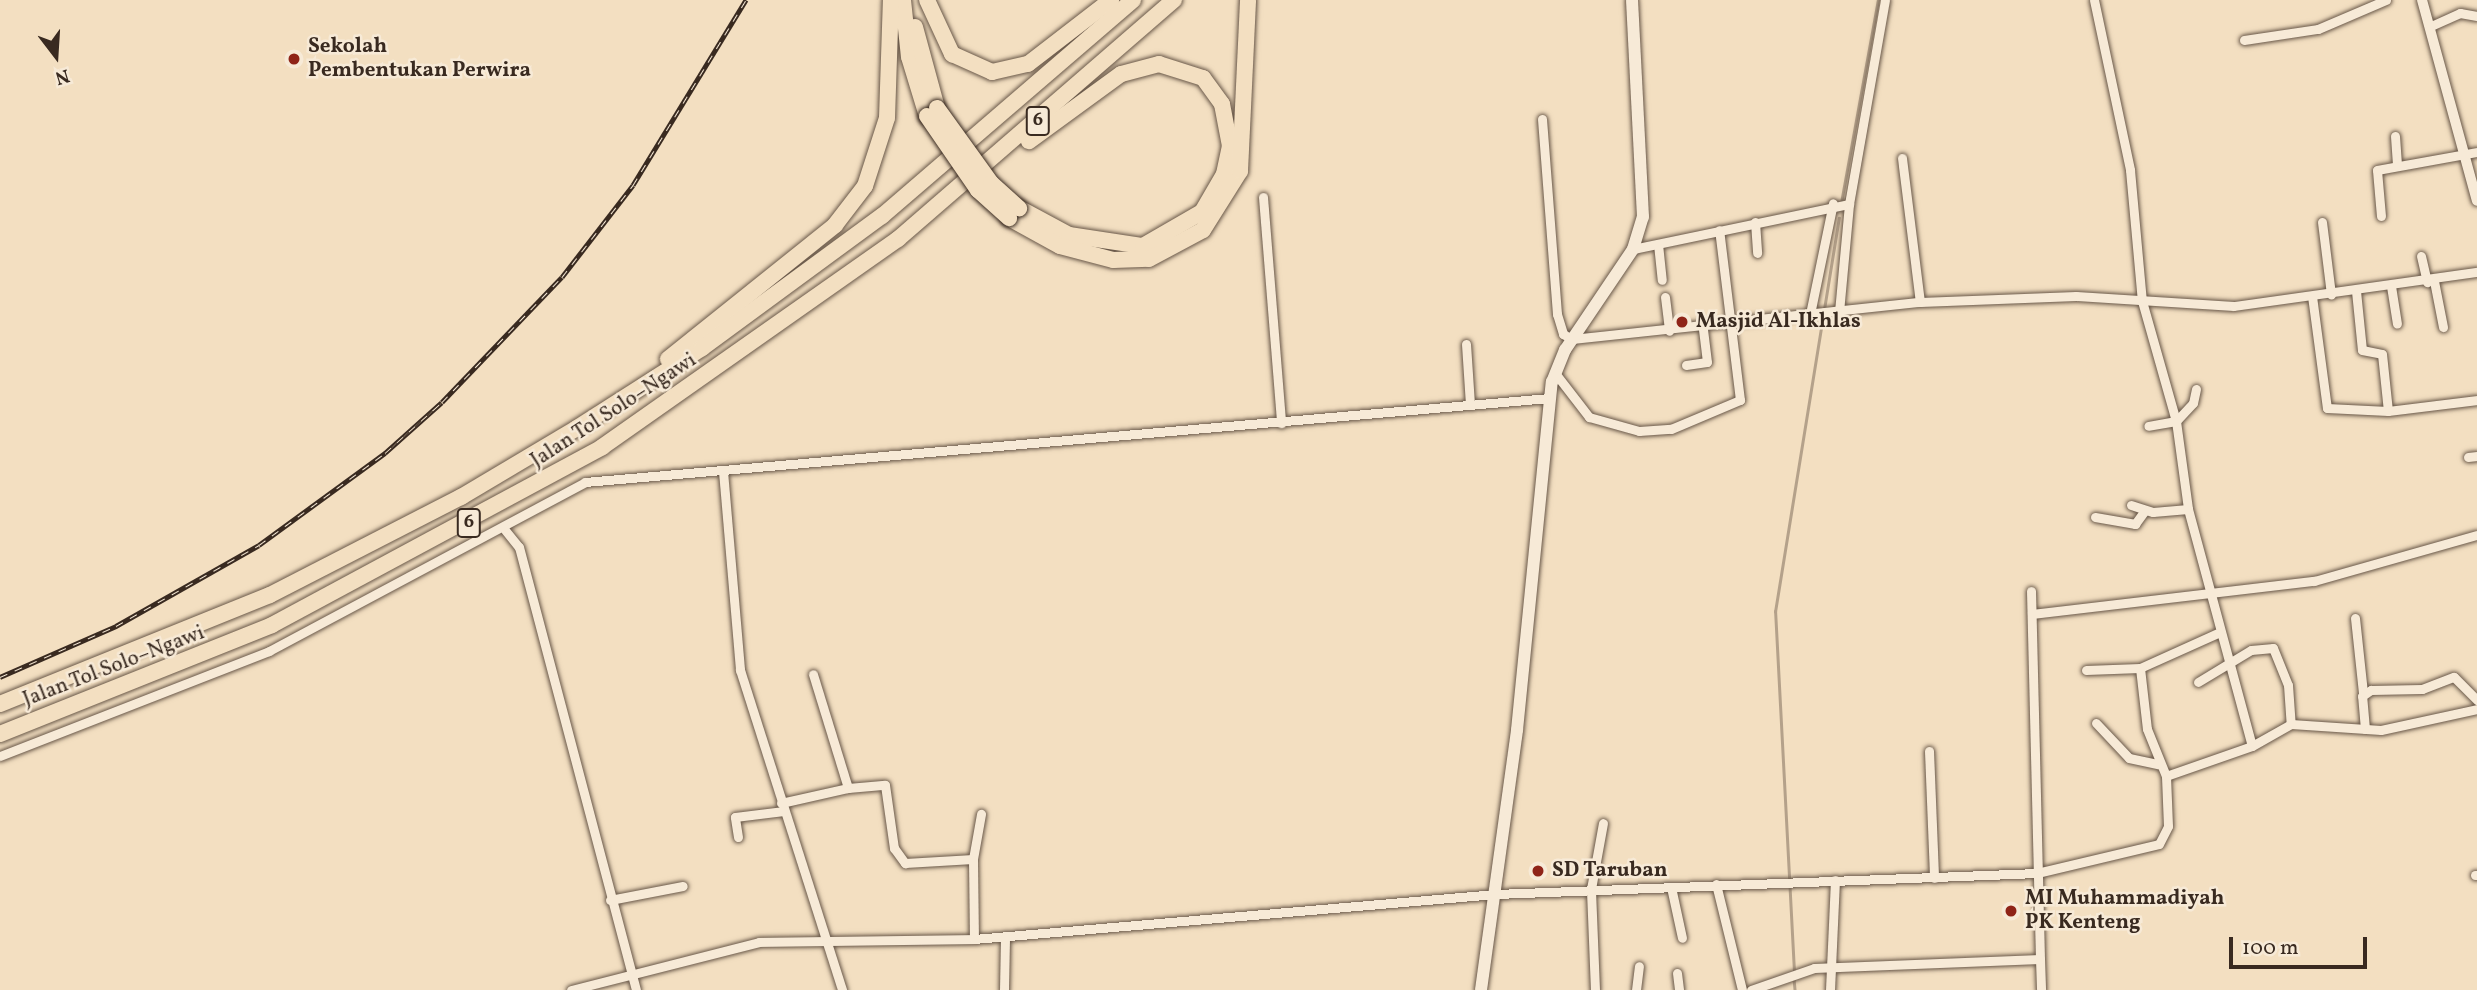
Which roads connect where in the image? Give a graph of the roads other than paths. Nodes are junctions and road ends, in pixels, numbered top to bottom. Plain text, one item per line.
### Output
1 (891, 0) edge
2 (903, 0) edge
3 (913, 0) edge
4 (927, 0) edge
5 (1111, 0) edge
6 (1133, 0) edge
7 (1174, 0) edge
8 (1248, 0) edge
9 (1632, 0) edge
10 (1885, 0) edge
11 (2094, 0) edge
12 (2386, 0) edge
13 (2421, 0) edge
14 (2477, 16) edge
15 (2431, 26) junction
16 (2244, 40) dead end
17 (932, 112) junction
18 (1542, 119) dead end
19 (2395, 136) dead end
20 (2472, 154) edge
21 (1902, 158) dead end
22 (2397, 166) junction
23 (1263, 197) dead end
24 (2477, 201) edge
25 (1841, 203) junction
26 (1014, 213) junction
27 (2381, 216) dead end
28 (1755, 222) junction
29 (2322, 222) dead end
30 (1719, 230) junction
31 (898, 239) junction
32 (1658, 244) junction
33 (1633, 249) junction
34 (1758, 253) dead end
35 (2421, 256) dead end
36 (2477, 272) edge
37 (1662, 280) dead end
38 (2430, 281) junction
39 (2391, 286) junction
40 (2356, 291) junction
41 (2331, 294) junction
42 (2312, 296) junction
43 (1665, 297) dead end
44 (2142, 301) junction
45 (1920, 302) junction
46 (1839, 312) junction
47 (1813, 314) junction
48 (1735, 323) junction
49 (2398, 324) dead end
50 (1703, 327) junction
51 (2443, 327) dead end
52 (1669, 331) junction
53 (1572, 339) junction
54 (1466, 344) dead end
55 (1686, 365) dead end
56 (1555, 373) junction
57 (2196, 388) dead end
58 (1549, 398) junction
59 (2477, 400) edge
60 (1470, 405) junction
61 (2388, 411) junction
62 (2176, 421) junction
63 (1280, 422) junction
64 (2148, 426) dead end
65 (577, 428) junction
66 (723, 471) junction
67 (2131, 505) dead end
68 (2188, 509) junction
69 (2144, 510) junction
70 (2095, 517) dead end
71 (505, 530) junction
72 (2477, 535) edge
73 (2206, 590) junction
74 (2031, 592) dead end
75 (2032, 614) junction
76 (2355, 618) dead end
77 (2218, 633) junction
78 (2228, 664) junction
79 (2140, 668) junction
80 (2086, 670) dead end
81 (813, 674) dead end
82 (2198, 682) dead end
83 (2363, 693) junction
84 (2477, 700) edge
85 (0, 704) edge
86 (2477, 709) edge
87 (2096, 723) dead end
88 (2291, 724) junction
89 (2365, 729) junction
90 (0, 734) edge
91 (2252, 746) junction
92 (1929, 751) dead end
93 (0, 756) edge
94 (2158, 764) junction
95 (2166, 776) junction
96 (848, 788) junction
97 (783, 807) junction
98 (981, 814) dead end
99 (1603, 822) dead end
100 (738, 838) dead end
101 (973, 859) junction
102 (2037, 873) junction
103 (1934, 878) junction
104 (1835, 880) junction
105 (1716, 884) junction
106 (683, 886) dead end
107 (1671, 887) junction
108 (1591, 889) junction
109 (1496, 894) junction
110 (610, 900) junction
111 (1004, 937) junction
112 (1682, 938) dead end
113 (824, 939) junction
114 (974, 939) junction
115 (2040, 959) junction
116 (1639, 967) dead end
117 (1830, 968) junction
118 (1677, 973) dead end
119 (633, 977) junction
120 (571, 990) edge
121 (636, 990) edge
122 (842, 990) edge
123 (1004, 990) edge
124 (1481, 990) edge
125 (1595, 990) edge
126 (1636, 990) edge
127 (1679, 990) edge
128 (1742, 990) edge
129 (1751, 990) edge
130 (1830, 990) edge
131 (2041, 990) edge

1 - 65 highway
2 - 17 highway
3 - 17 highway
4 - 5 highway
6 - 65 highway, Jalan Tol Solo–Ngawi / 6
7 - 31 highway, Jalan Tol Solo–Ngawi / 6
8 - 26 highway
9 - 33 main road
10 - 25 street
11 - 44 street
12 - 16 street
13 - 15 street
14 - 15 street
15 - 20 street
17 - 26 highway, bridge
18 - 53 street
19 - 22 street
20 - 22 street
20 - 24 street
21 - 45 street
22 - 27 street
23 - 63 street
25 - 28 street
25 - 46 street
25 - 47 street
26 - 31 highway
28 - 30 street
28 - 34 street
29 - 41 street
30 - 32 street
30 - 48 street
31 - 90 highway, Jalan Tol Solo–Ngawi / 6
32 - 33 street
32 - 37 street
33 - 53 main road
35 - 38 street
36 - 38 street
38 - 39 street
38 - 51 street
39 - 40 street
39 - 49 street
40 - 41 street
40 - 61 street
41 - 42 street
42 - 44 street
42 - 61 street
43 - 52 street
44 - 45 street
44 - 62 street
45 - 46 street
46 - 47 street
47 - 48 street
48 - 50 street
48 - 56 street
50 - 52 street
50 - 55 street
52 - 53 street
53 - 56 main road
54 - 60 street
56 - 58 main road
57 - 62 street
58 - 60 street
58 - 109 main road
59 - 61 street
60 - 63 street
62 - 64 street
62 - 68 street
63 - 66 street
65 - 85 highway, Jalan Tol Solo–Ngawi / 6
66 - 71 street
66 - 97 street
67 - 69 street
68 - 69 street
68 - 73 street
69 - 70 street
71 - 93 street
71 - 110 street
72 - 73 street
73 - 75 street
73 - 77 street
74 - 75 street
75 - 102 street
76 - 83 street
77 - 78 street
77 - 79 street
78 - 82 street
78 - 88 street
78 - 91 street
79 - 80 street
79 - 94 street
81 - 96 street
83 - 84 street
83 - 89 street
86 - 89 street
87 - 94 street
88 - 89 street
88 - 91 street
91 - 95 street
92 - 103 street
94 - 95 street
95 - 102 street
96 - 97 street
96 - 101 street
97 - 100 street
97 - 113 street
98 - 101 street
99 - 108 street
101 - 114 street
102 - 103 street
102 - 115 street
103 - 104 street
104 - 105 street
104 - 117 street
105 - 107 street
105 - 128 street
106 - 110 street
107 - 108 street
107 - 112 street
108 - 109 street
108 - 125 street
109 - 111 street
109 - 124 main road
110 - 119 street
111 - 114 street
111 - 123 street
113 - 114 street
113 - 119 street
113 - 122 street
115 - 117 street
115 - 131 street
116 - 126 street
117 - 129 street
117 - 130 street
118 - 127 street
119 - 120 street
119 - 121 street

